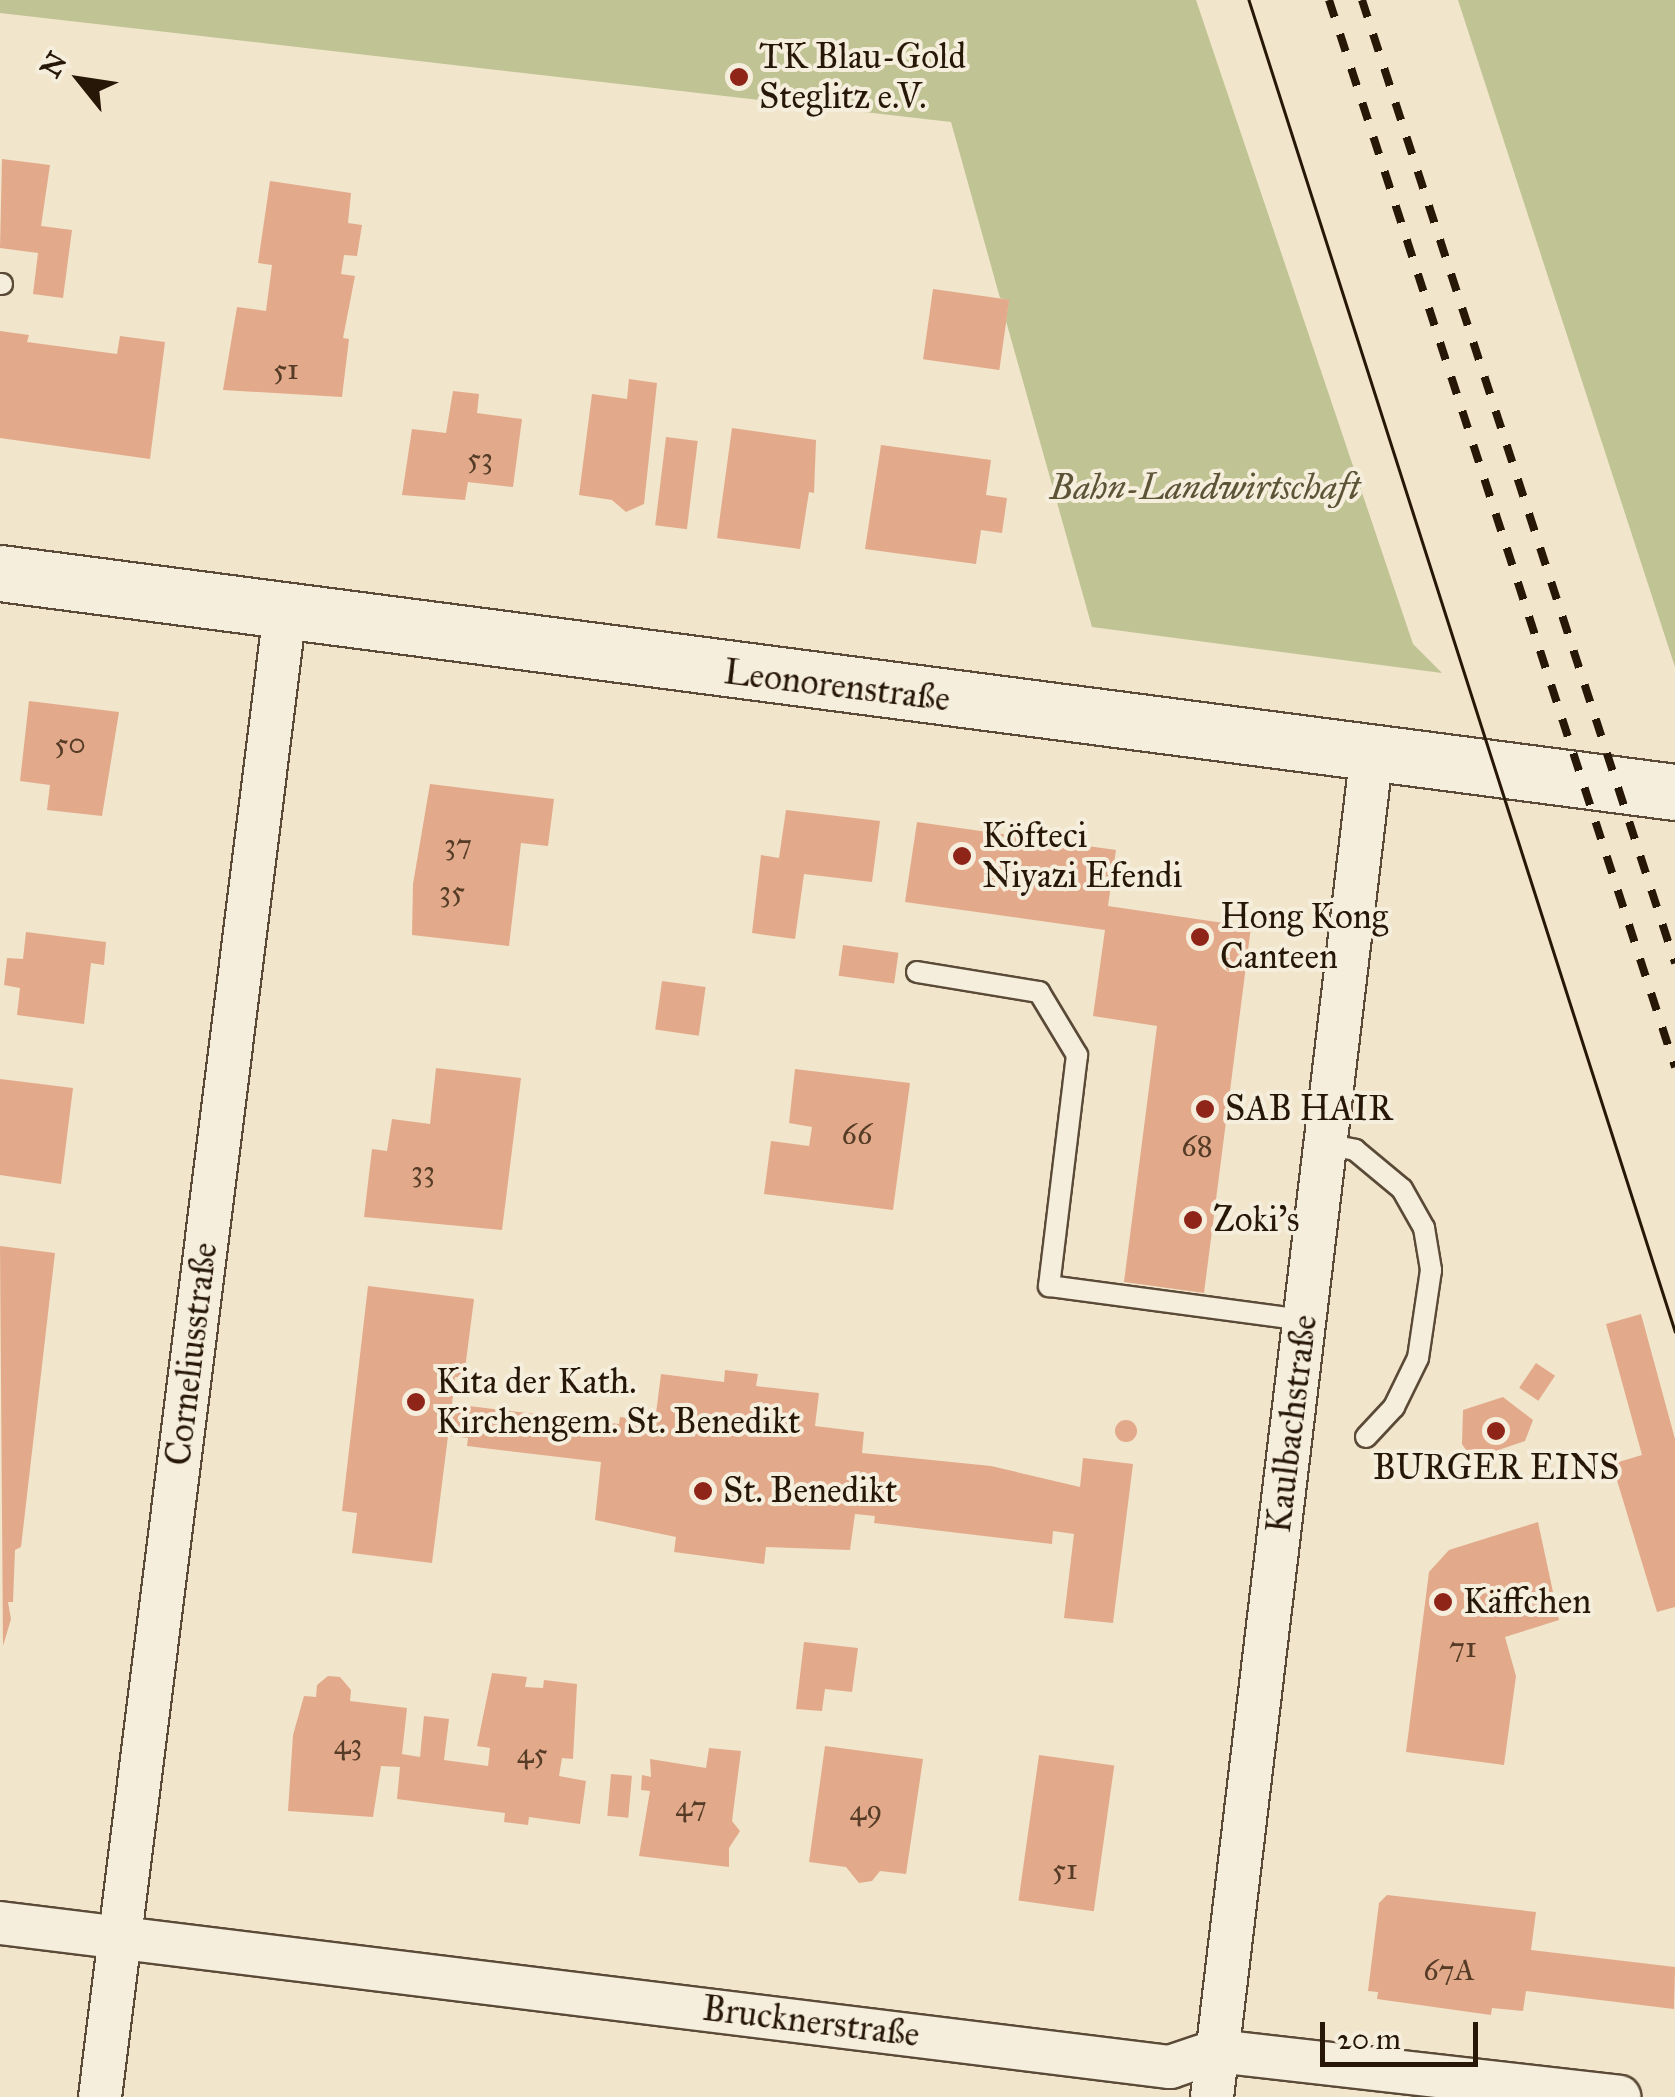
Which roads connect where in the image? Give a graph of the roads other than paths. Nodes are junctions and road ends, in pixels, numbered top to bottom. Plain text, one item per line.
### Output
1 (0, 573) edge
2 (285, 612) junction
3 (1372, 752) junction
4 (1675, 792) edge
5 (917, 972) dead end
6 (1325, 1144) junction
7 (1304, 1320) junction
8 (1366, 1437) dead end
9 (0, 1923) edge
10 (120, 1938) junction
11 (1217, 2051) junction
12 (100, 2097) edge
13 (1212, 2097) edge
14 (1619, 2097) edge

1 - 2 main road, Leonorenstraße
2 - 3 main road, Leonorenstraße
2 - 10 street, Corneliusstraße
3 - 4 main road, Leonorenstraße
3 - 6 street, Kaulbachstraße
5 - 7 lane
6 - 7 street, Kaulbachstraße
6 - 8 lane
7 - 11 street, Kaulbachstraße
9 - 10 street, Brucknerstraße
10 - 11 street, Brucknerstraße
10 - 12 street, Corneliusstraße
11 - 13 street, Kaulbachstraße
11 - 14 street, Brucknerstraße

